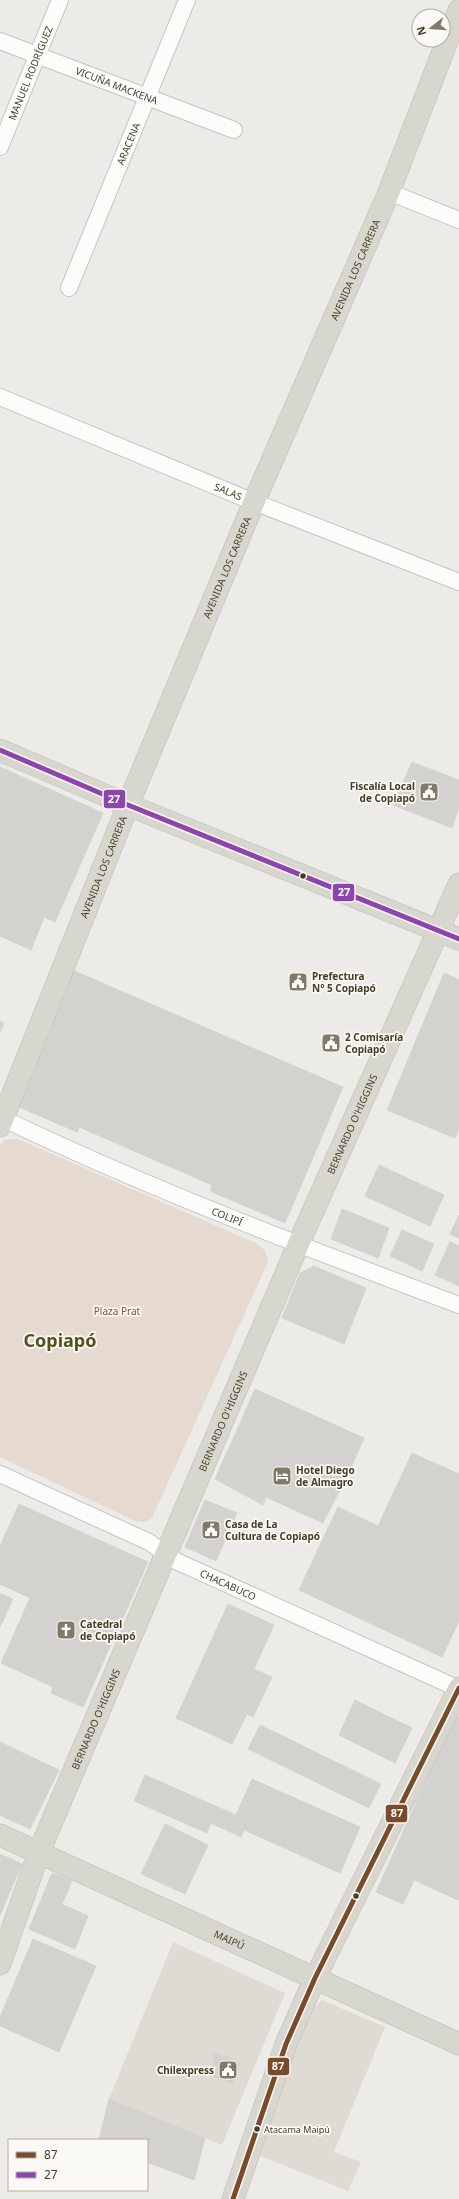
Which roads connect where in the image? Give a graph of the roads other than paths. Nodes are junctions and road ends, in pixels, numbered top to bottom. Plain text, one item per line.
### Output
1 (60, 0) edge
2 (187, 0) edge
3 (459, 10) edge
4 (0, 41) edge
5 (38, 56) junction
6 (147, 97) junction
7 (234, 130) dead end
8 (0, 146) edge
9 (389, 192) junction
10 (459, 220) edge
11 (69, 288) dead end
12 (0, 398) edge
13 (254, 502) junction
14 (459, 582) edge
15 (0, 750) edge
16 (128, 805) junction
17 (459, 884) edge
18 (439, 930) junction
19 (459, 939) edge
20 (1, 1120) edge
21 (298, 1245) junction
22 (459, 1305) edge
23 (0, 1474) edge
24 (166, 1554) junction
25 (459, 1689) edge
26 (0, 1835) edge
27 (39, 1852) junction
28 (0, 1964) edge
29 (315, 1978) junction
30 (459, 2044) edge
31 (233, 2199) edge

1 - 5 street, MANUEL RODRÍGUEZ
2 - 6 street, ARACENA
3 - 9 main road, AVENIDA LOS CARRERA
4 - 5 street, VICUÑA MACKENA
5 - 6 street, VICUÑA MACKENA
5 - 8 street, MANUEL RODRÍGUEZ
6 - 7 street, VICUÑA MACKENA
6 - 11 street, ARACENA
9 - 10 street
9 - 13 main road, AVENIDA LOS CARRERA
12 - 13 street, SALAS
13 - 14 street, SALAS
13 - 16 main road, AVENIDA LOS CARRERA
15 - 16 main road
16 - 18 main road
16 - 20 main road, AVENIDA LOS CARRERA
17 - 18 main road, BERNARDO O'HIGGINS
18 - 19 main road
18 - 21 main road, BERNARDO O'HIGGINS
20 - 21 street, COLIPÍ
21 - 22 street, COLIPÍ
21 - 24 main road, BERNARDO O'HIGGINS
23 - 24 street, CHACABUCO
24 - 25 street, CHACABUCO
24 - 27 main road, BERNARDO O'HIGGINS
25 - 29 main road
26 - 27 main road, MAIPÚ
27 - 28 main road, BERNARDO O'HIGGINS
27 - 29 main road, MAIPÚ
29 - 30 main road, MAIPÚ
29 - 31 main road

